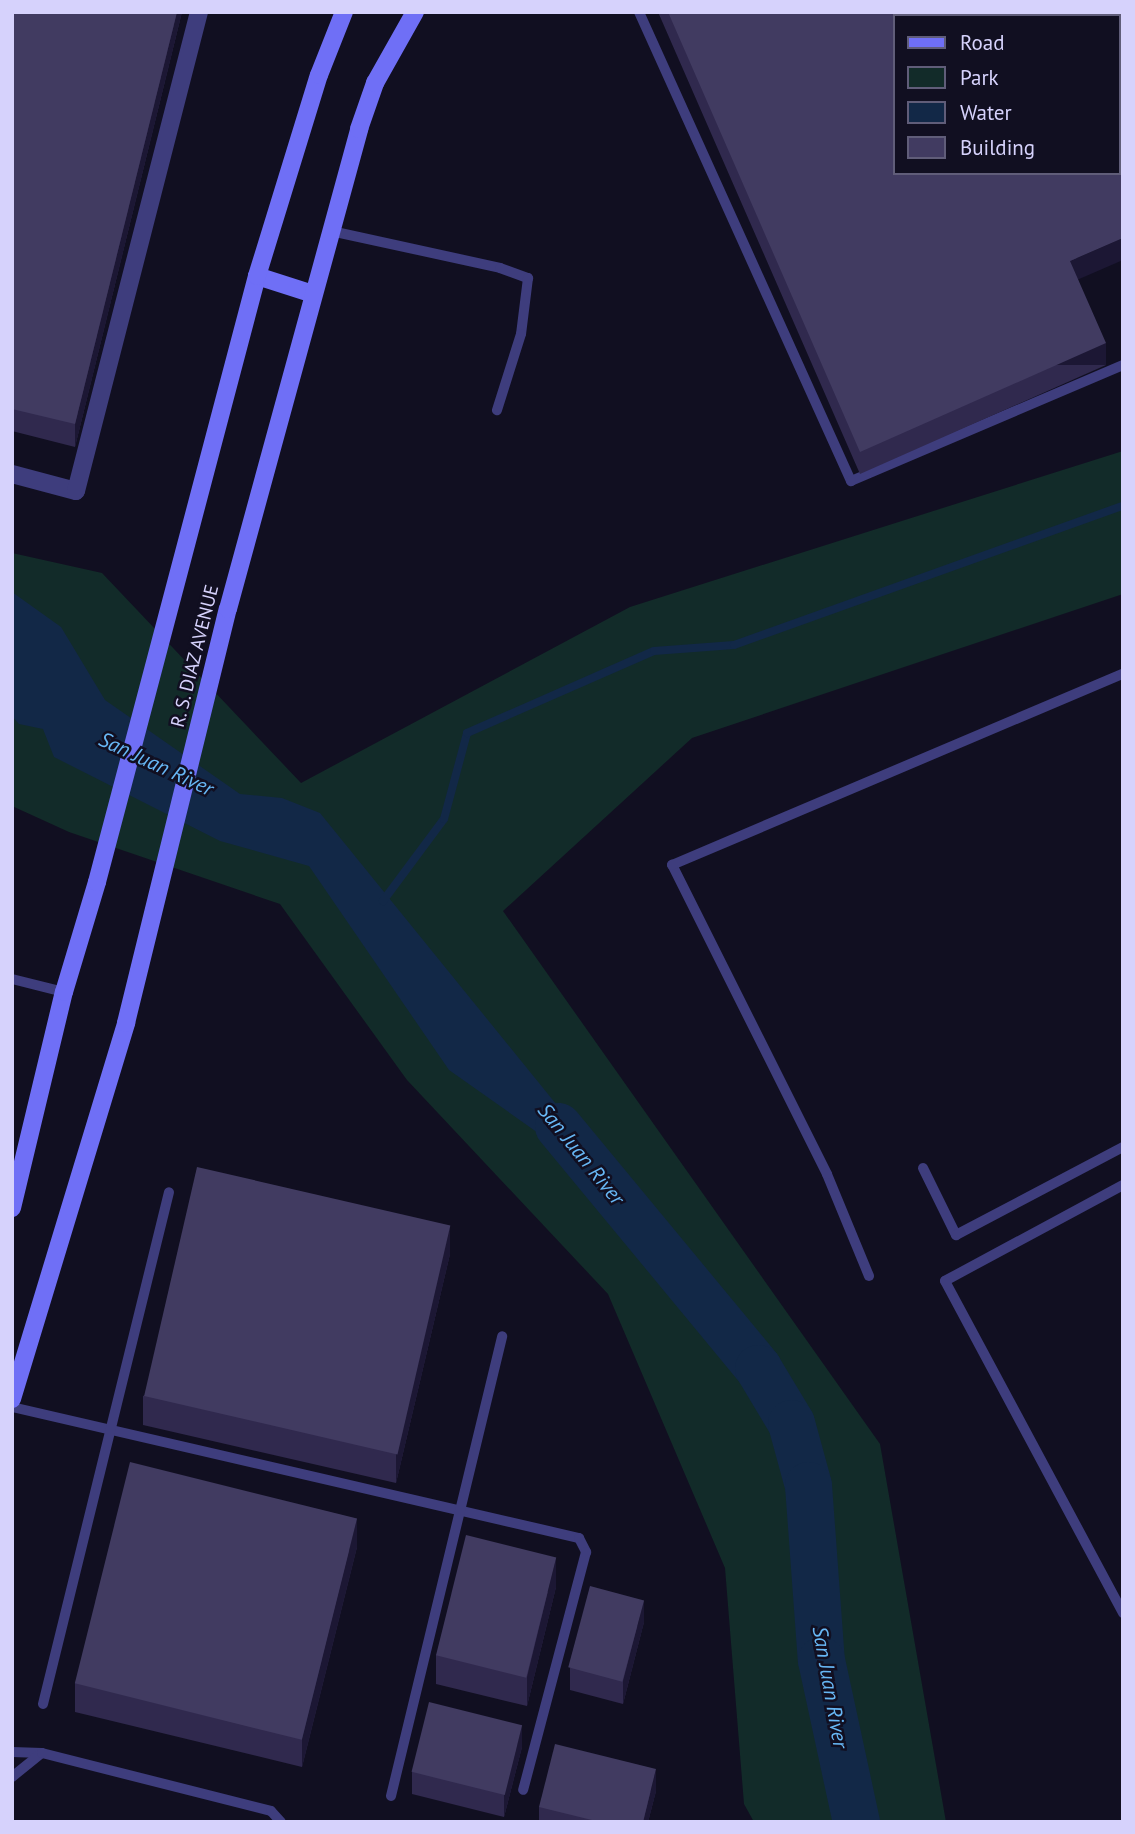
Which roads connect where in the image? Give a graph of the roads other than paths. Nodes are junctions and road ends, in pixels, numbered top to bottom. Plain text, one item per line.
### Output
1 (199, 12) edge
2 (344, 12) edge
3 (415, 12) edge
4 (639, 12) edge
5 (331, 231) junction
6 (257, 276) junction
7 (313, 294) junction
8 (1123, 365) edge
9 (497, 410) dead end
10 (12, 474) edge
11 (1123, 674) edge
12 (12, 979) edge
13 (64, 992) junction
14 (1123, 1147) edge
15 (923, 1168) dead end
16 (1123, 1185) edge
17 (169, 1192) dead end
18 (12, 1208) edge
19 (869, 1276) dead end
20 (502, 1336) dead end
21 (12, 1399) edge
22 (12, 1407) edge
23 (112, 1430) junction
24 (460, 1511) junction
25 (1123, 1613) edge
26 (43, 1704) dead end
27 (12, 1752) edge
28 (42, 1753) junction
29 (12, 1777) edge
30 (523, 1790) dead end
31 (391, 1796) dead end
32 (281, 1822) edge

1 - 10 street
2 - 6 street, R. S. DIAZ AVENUE
3 - 5 street, R. S. DIAZ AVENUE
4 - 8 lane
5 - 7 street, R. S. DIAZ AVENUE
5 - 9 lane
6 - 7 street
6 - 13 street, R. S. DIAZ AVENUE
7 - 21 street, R. S. DIAZ AVENUE
11 - 19 lane
12 - 13 lane
13 - 18 street, R. S. DIAZ AVENUE
14 - 15 lane
16 - 25 lane
17 - 23 lane
20 - 24 lane
22 - 23 lane
23 - 24 lane
23 - 26 lane
24 - 30 lane
24 - 31 lane
27 - 28 lane
28 - 29 lane
28 - 32 lane

